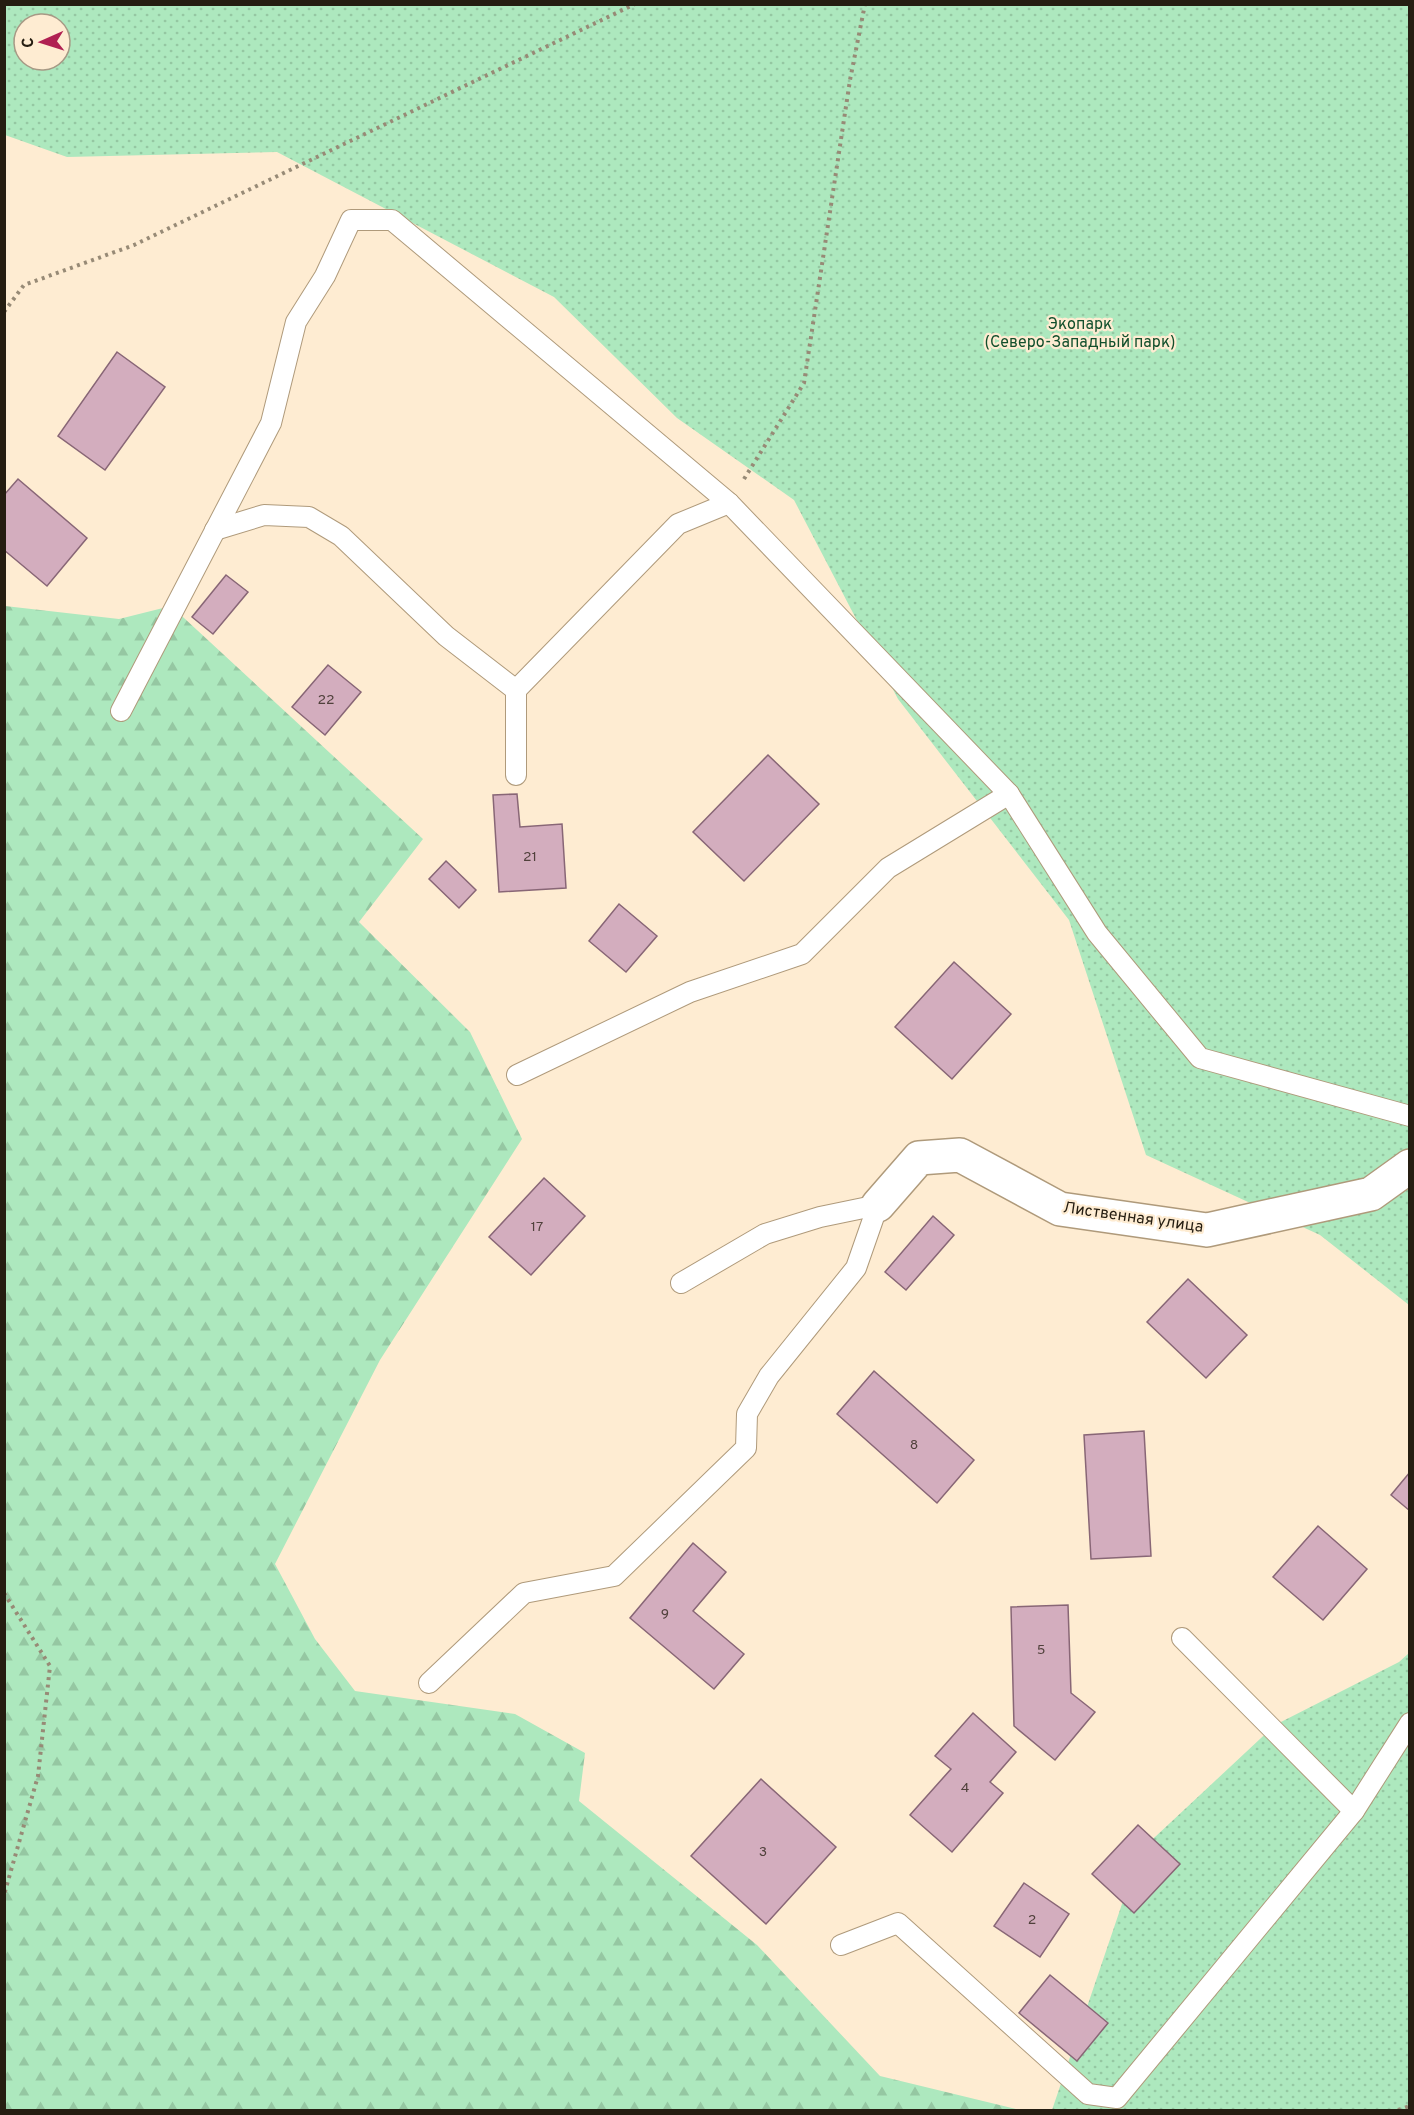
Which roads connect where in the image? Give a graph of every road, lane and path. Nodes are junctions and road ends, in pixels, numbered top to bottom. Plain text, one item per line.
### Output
1 (634, 4) edge
2 (866, 4) edge
3 (4, 312) edge
4 (729, 504) junction
5 (215, 530) junction
6 (516, 690) junction
7 (121, 711) dead end
8 (516, 775) dead end
9 (1010, 794) junction
10 (517, 1075) dead end
11 (1410, 1116) edge
12 (1410, 1166) edge
13 (878, 1205) junction
14 (681, 1283) dead end
15 (4, 1593) edge
16 (1182, 1638) dead end
17 (429, 1683) dead end
18 (1410, 1723) edge
19 (1354, 1811) junction
20 (4, 1895) edge
21 (841, 1945) dead end
22 (1410, 2106) edge
23 (1398, 2110) edge

1 - 3 path
2 - 4 path
4 - 5 lane
4 - 6 lane
4 - 9 lane
5 - 6 lane
5 - 7 lane
6 - 8 lane
9 - 10 lane
9 - 11 lane
12 - 13 street, Лиственная улица
13 - 14 lane
13 - 17 lane
15 - 20 path
16 - 19 lane
18 - 19 lane
19 - 21 lane
22 - 23 path

